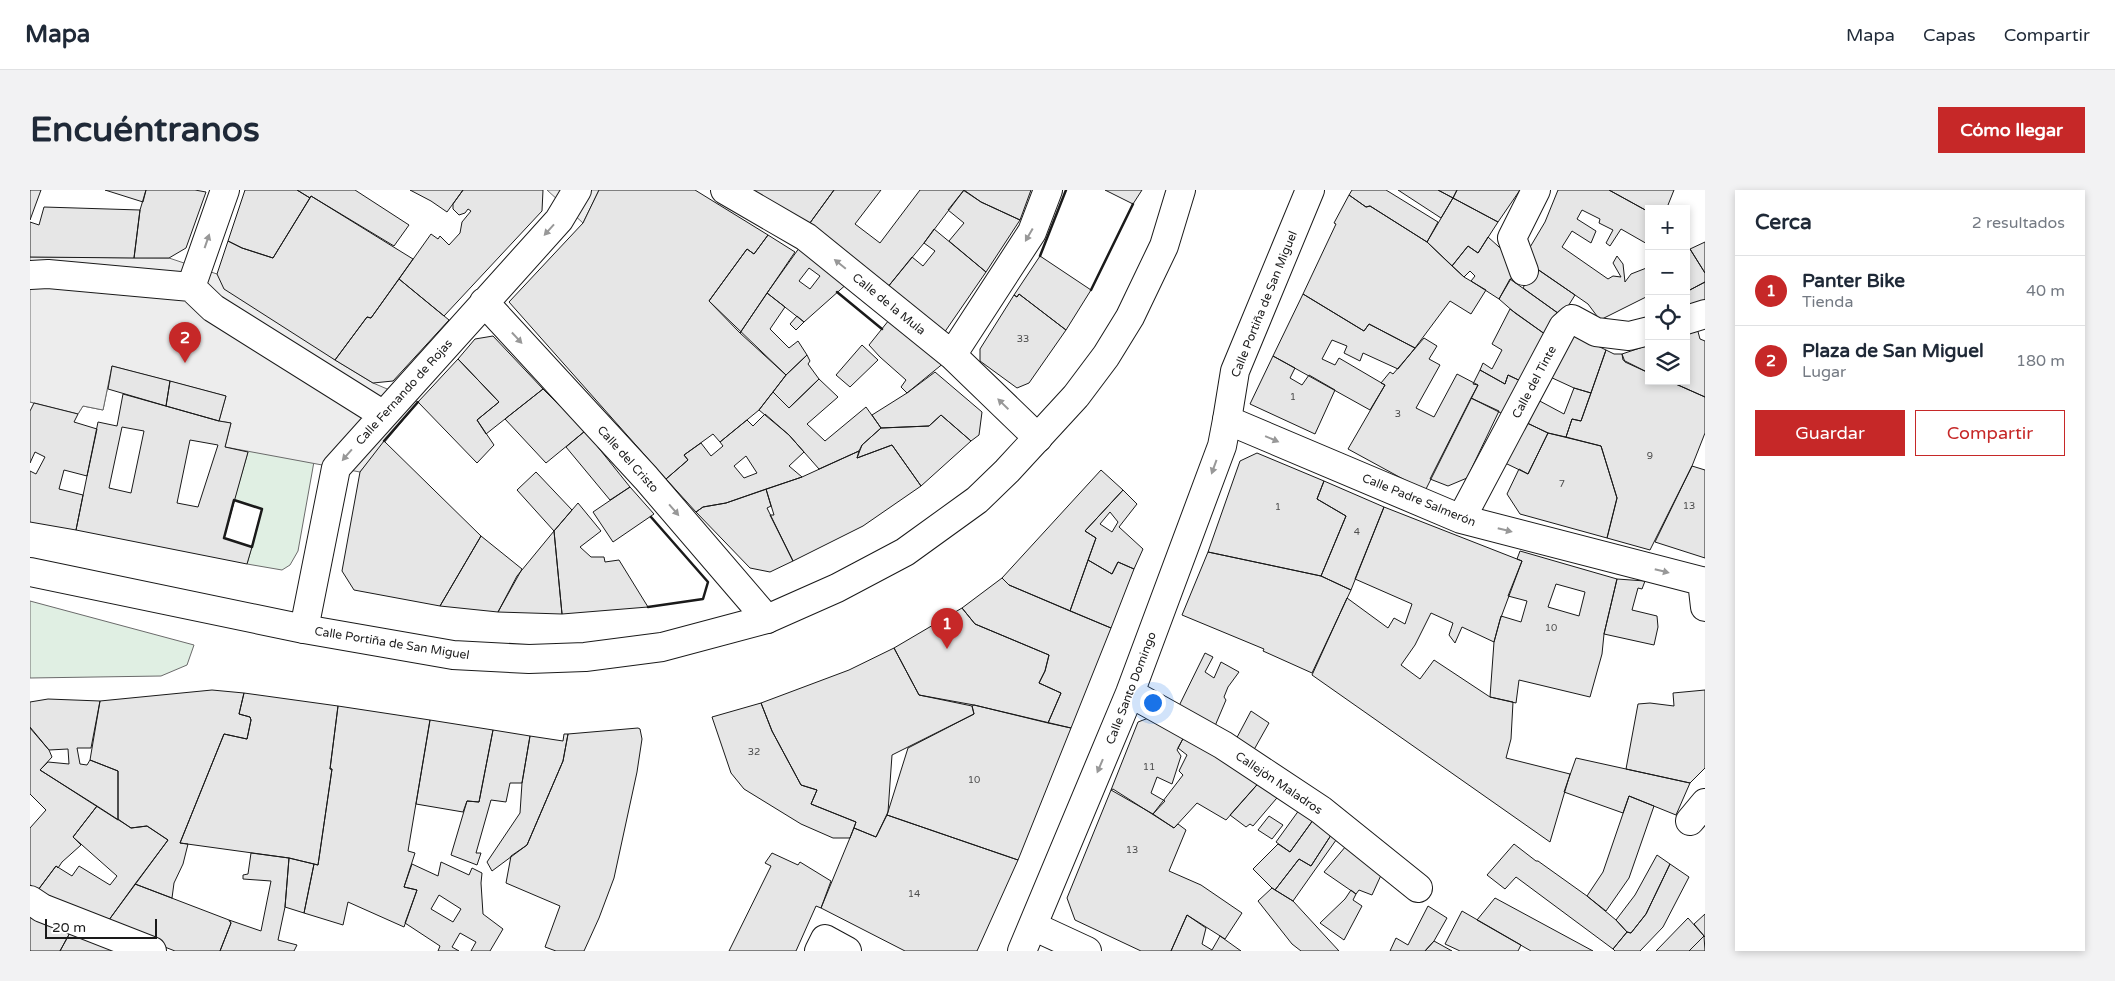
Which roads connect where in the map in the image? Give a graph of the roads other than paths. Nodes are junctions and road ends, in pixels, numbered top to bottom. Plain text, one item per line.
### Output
1 (225, 190) edge
2 (577, 190) edge
3 (725, 190) edge
4 (1048, 190) edge
5 (1181, 190) edge
6 (1310, 190) edge
7 (1536, 190) edge
8 (1524, 272) dead end
9 (30, 275) edge
10 (191, 287) junction
11 (484, 302) junction
12 (1705, 314) edge
13 (1690, 319) edge
14 (1645, 331) edge
15 (952, 355) junction
16 (382, 414) junction
17 (1227, 420) junction
18 (1038, 438) junction
19 (1462, 519) junction
20 (30, 572) edge
21 (1704, 590) edge
22 (766, 619) junction
23 (304, 629) junction
24 (1130, 693) junction
25 (1418, 888) dead end
26 (30, 900) edge
27 (1033, 926) junction
28 (152, 951) edge
29 (819, 951) edge
30 (847, 951) edge
31 (1022, 951) edge
32 (1087, 951) edge

10 -> 1 street
2 -> 11 street, Calle Fernando de Rojas
15 -> 3 street, Calle de la Mula
4 -> 15 street
5 - 18 street, Calle Portiña de San Miguel
6 - 17 street, Calle Portiña de San Miguel
7 - 8 street
9 - 10 street
10 - 16 street
11 - 16 street, Calle Fernando de Rojas
11 -> 22 street, Calle del Cristo
12 - 13 street
14 - 19 street, Calle del Tinte
18 -> 15 street, Calle de la Mula
16 -> 23 street, Calle Fernando de Rojas
17 -> 19 street, Calle Padre Salmerón
17 -> 24 street, Calle Santo Domingo
18 - 22 street, Calle Portiña de San Miguel
19 -> 21 street, Calle Padre Salmerón
20 - 23 street, Calle Portiña de San Miguel
22 - 23 street, Calle Portiña de San Miguel
24 - 25 street, Callejón Maladros
24 -> 27 street, Calle Santo Domingo
26 - 28 street
27 - 31 street, Calle Santo Domingo
27 - 32 street
29 - 30 street

